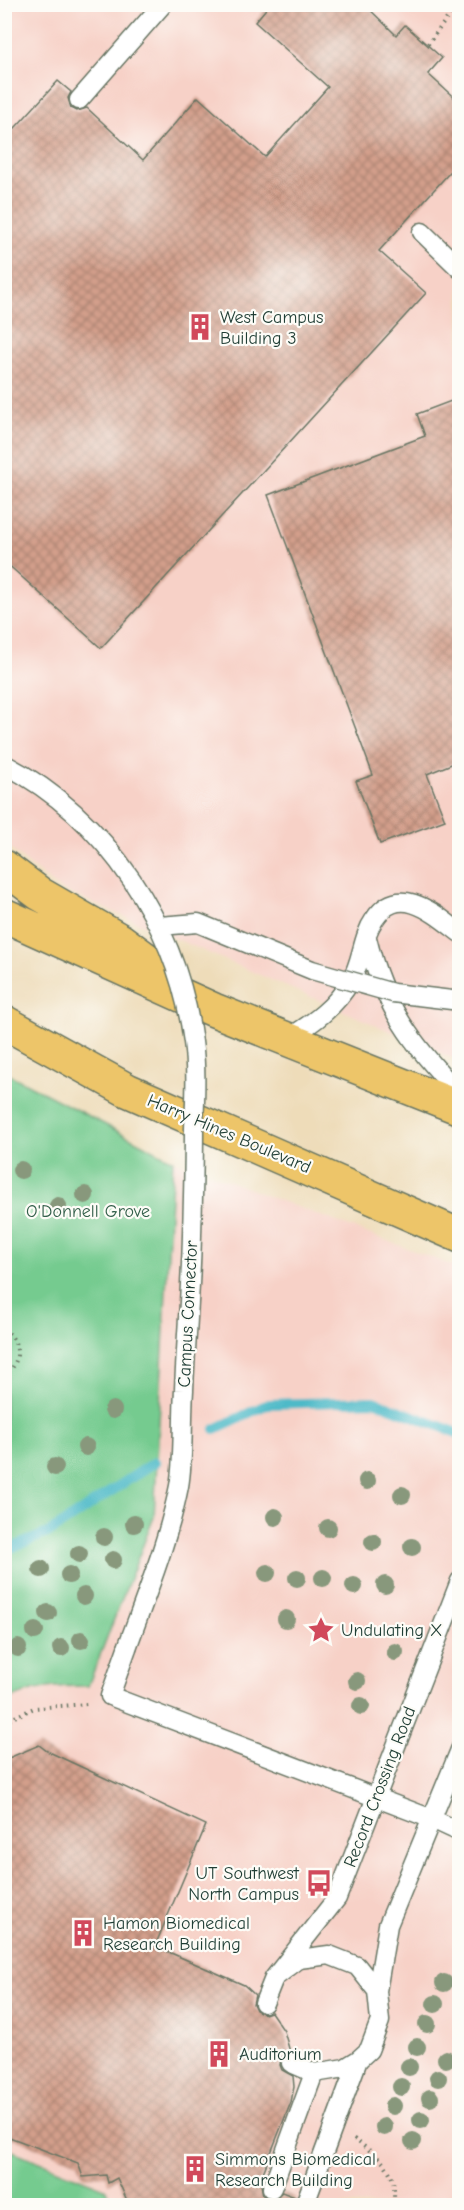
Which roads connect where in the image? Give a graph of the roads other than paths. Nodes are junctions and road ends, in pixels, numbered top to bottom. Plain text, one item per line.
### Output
1 (163, 4) edge
2 (79, 100) dead end
3 (422, 232) dead end
4 (459, 269) edge
5 (4, 764) edge
6 (4, 867) edge
7 (4, 915) edge
8 (159, 926) junction
9 (459, 933) edge
10 (367, 938) junction
11 (459, 1001) edge
12 (214, 1010) junction
13 (4, 1022) edge
14 (287, 1039) junction
15 (4, 1041) edge
16 (127, 1090) junction
17 (459, 1094) edge
18 (459, 1108) edge
19 (459, 1236) edge
20 (457, 1588) edge
21 (459, 1750) edge
22 (376, 1797) junction
23 (432, 1818) junction
24 (459, 1832) edge
25 (274, 1978) junction
26 (377, 1991) junction
27 (264, 2003) dead end
28 (358, 2060) junction
29 (291, 2063) dead end
30 (315, 2073) junction
31 (272, 2188) dead end
32 (306, 2201) dead end

1 - 2 lane
3 - 4 lane
5 - 8 lane, Campus Connector, bridge
6 - 12 main road
7 - 12 main road
8 - 11 lane, bridge
8 - 22 lane, Campus Connector, bridge
9 - 10 lane
10 - 14 lane
10 - 17 lane
12 - 14 main road
13 - 16 main road, Harry Hines Boulevard
14 - 18 main road
15 - 16 main road
16 - 19 main road, Harry Hines Boulevard
20 - 22 lane, Record Crossing Road
21 - 23 lane
22 - 23 lane
22 - 25 lane, Record Crossing Road
23 - 24 lane
23 - 26 lane
25 - 26 lane
25 - 27 lane
26 - 28 lane
28 - 30 lane
28 - 32 lane
29 - 30 lane
30 - 31 lane

